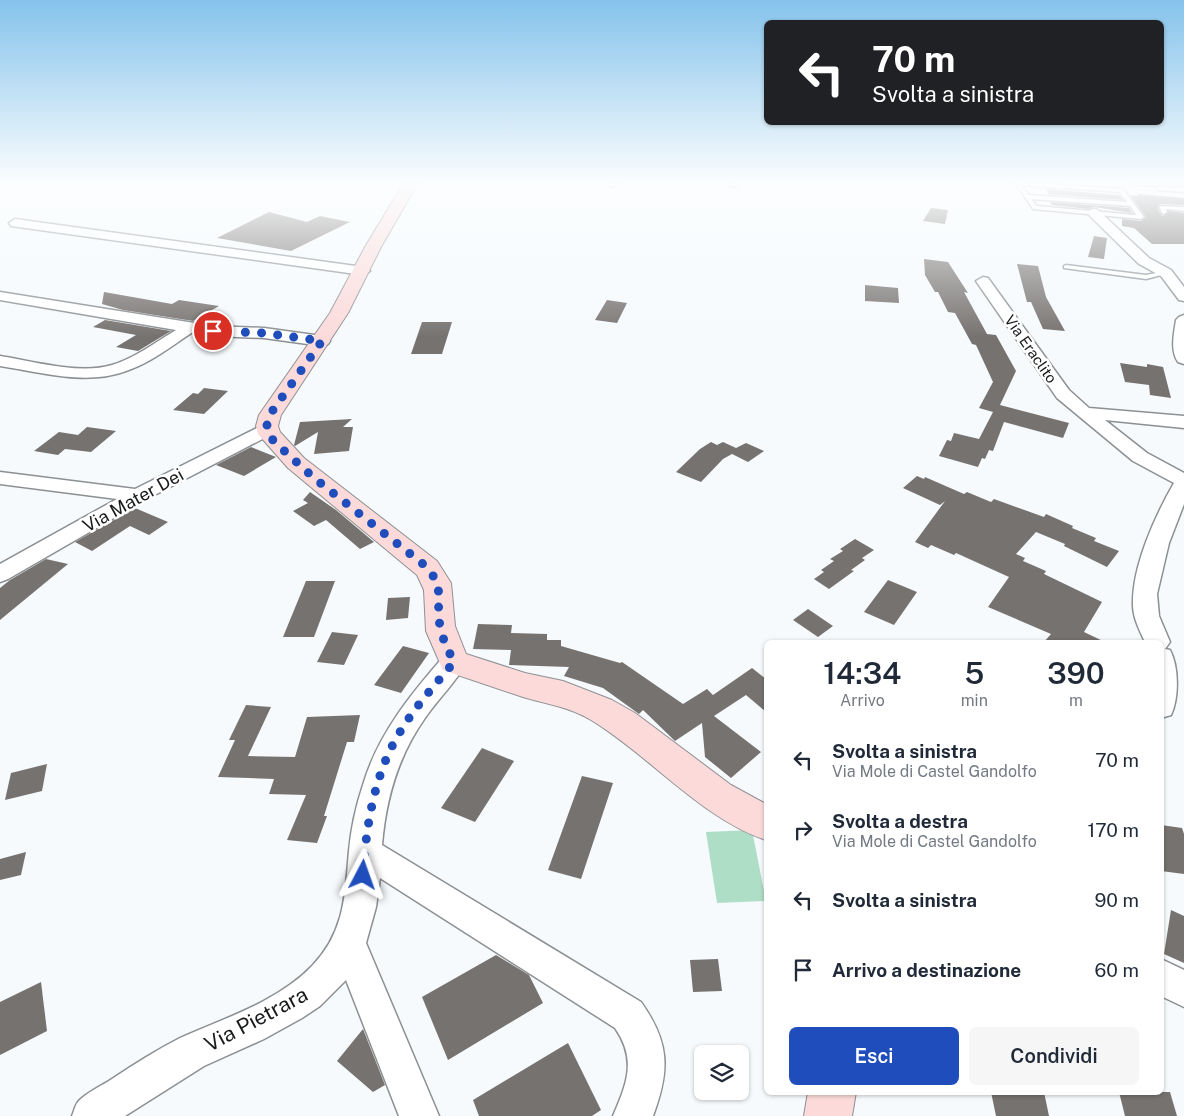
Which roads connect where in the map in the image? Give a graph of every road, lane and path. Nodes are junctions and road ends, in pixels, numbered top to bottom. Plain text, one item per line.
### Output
1 (88, 233) edge
2 (381, 233) edge
3 (1114, 233) edge
4 (1066, 267) dead end
5 (363, 271) junction
6 (1172, 271) junction
7 (983, 281) dead end
8 (0, 296) edge
9 (1184, 297) edge
10 (1184, 320) edge
11 (191, 327) junction
12 (322, 341) junction
13 (1184, 359) edge
14 (0, 361) edge
15 (1084, 413) junction
16 (1184, 422) edge
17 (267, 429) junction
18 (0, 478) edge
19 (1184, 482) edge
20 (138, 496) junction
21 (0, 574) edge
22 (1156, 640) edge
23 (454, 662) junction
24 (764, 822) edge
25 (365, 851) junction
26 (349, 943) junction
27 (1164, 979) edge
28 (1184, 989) edge
29 (832, 1095) edge
30 (92, 1116) edge
31 (419, 1116) edge
32 (633, 1116) edge
33 (828, 1116) edge

1 - 5 street
2 - 5 street
3 - 6 street
4 - 6 lane
5 - 12 street
6 - 9 street
7 - 15 street, Via Eraclito
8 - 11 street
10 - 13 street
11 - 12 street
11 - 14 street
12 - 17 street
15 - 16 street
15 - 19 street, Via Eraclito
17 - 20 street, Via Mater Dei
17 - 23 street
18 - 20 street
19 - 22 street
20 - 21 street, Via Mater Dei
23 - 24 street
23 - 25 street, Via Pietrara
25 - 26 street, Via Pietrara
25 - 32 street
26 - 30 street, Via Pietrara
26 - 31 street
27 - 28 street
29 - 33 street

